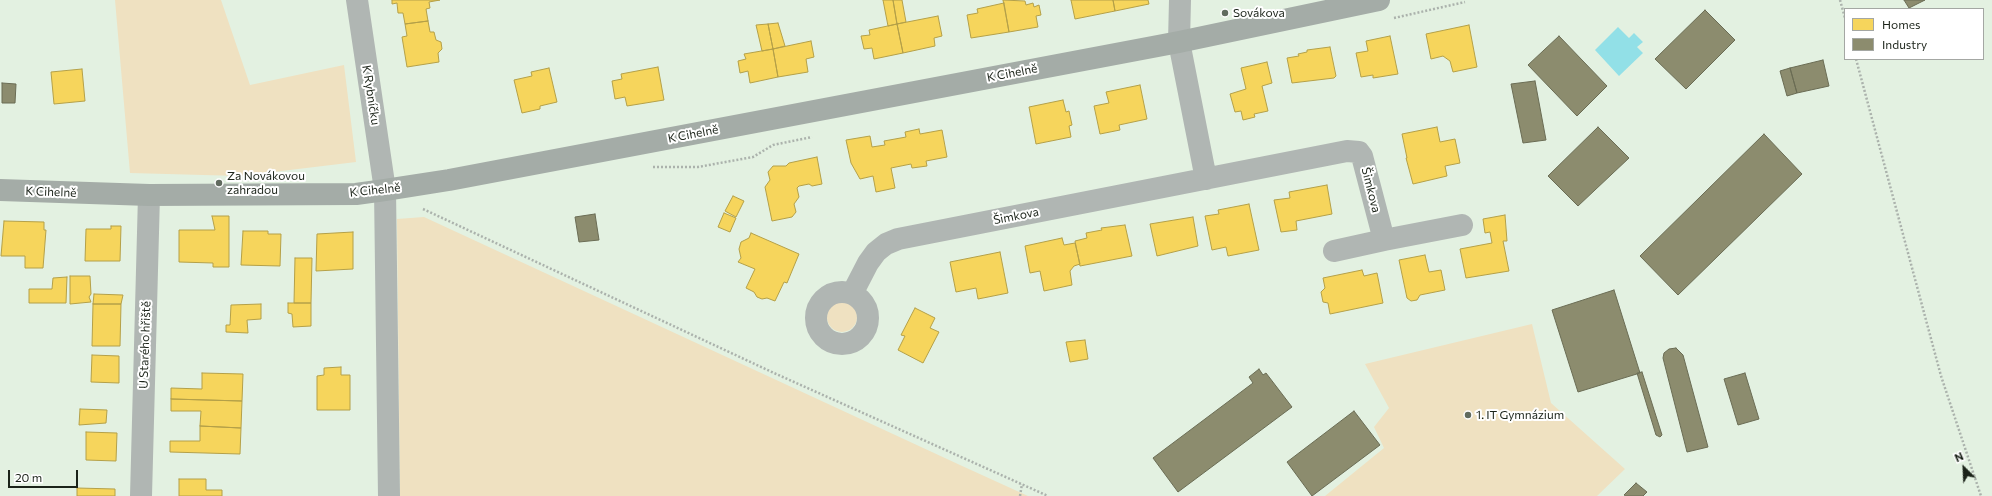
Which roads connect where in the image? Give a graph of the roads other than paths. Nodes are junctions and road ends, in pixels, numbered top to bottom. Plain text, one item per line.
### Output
1 (357, 0) edge
2 (1180, 0) edge
3 (1380, 0) edge
4 (1179, 42) junction
5 (1206, 178) junction
6 (0, 190) edge
7 (385, 190) junction
8 (149, 195) junction
9 (1462, 225) dead end
10 (1384, 240) junction
11 (1334, 251) dead end
12 (852, 294) dead end
13 (141, 496) edge
14 (389, 496) edge

1 - 7 street, K Rybníčku
2 - 4 street
3 - 4 street, K Cihelně
4 - 5 street
4 - 7 street, K Cihelně
5 - 10 street, Šimkova
5 - 12 street, Šimkova
6 - 8 street, K Cihelně
7 - 8 street, K Cihelně
7 - 14 street
8 - 13 street, U Starého hřiště
9 - 10 street
10 - 11 street

